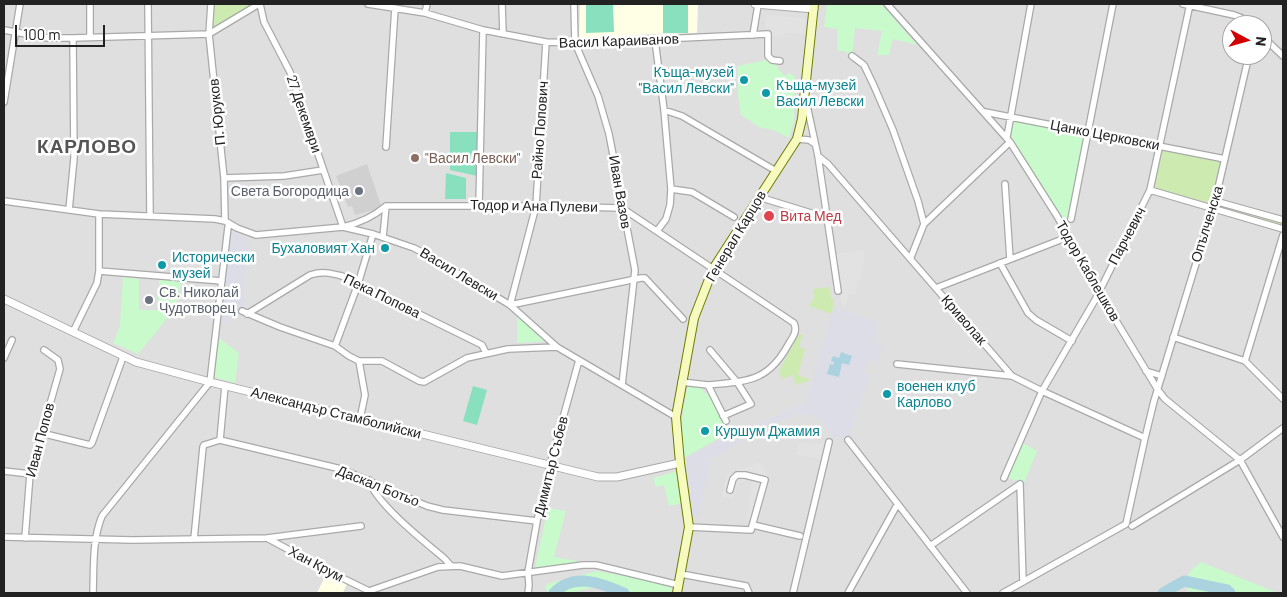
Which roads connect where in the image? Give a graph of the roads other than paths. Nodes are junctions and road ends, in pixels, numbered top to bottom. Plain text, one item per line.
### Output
1 (20, 4) edge
2 (90, 4) edge
3 (148, 4) edge
4 (211, 4) edge
5 (260, 4) edge
6 (368, 4) edge
7 (427, 4) edge
8 (502, 4) edge
9 (574, 4) edge
10 (757, 4) edge
11 (887, 4) edge
12 (1031, 4) edge
13 (1113, 4) edge
14 (1188, 4) edge
15 (814, 7) edge
16 (395, 8) junction
17 (425, 14) junction
18 (1234, 15) edge
19 (4, 30) edge
20 (484, 30) junction
21 (15, 33) junction
22 (209, 34) junction
23 (503, 34) junction
24 (754, 35) junction
25 (148, 36) junction
26 (90, 37) junction
27 (73, 38) junction
28 (655, 40) junction
29 (546, 42) junction
30 (575, 43) junction
31 (1272, 46) edge
32 (852, 56) dead end
33 (1283, 56) edge
34 (780, 61) dead end
35 (1247, 65) edge
36 (804, 94) junction
37 (4, 102) edge
38 (664, 110) junction
39 (985, 112) junction
40 (1010, 116) junction
41 (1088, 131) junction
42 (797, 139) junction
43 (1008, 139) junction
44 (814, 144) junction
45 (1160, 146) junction
46 (386, 147) dead end
47 (818, 156) junction
48 (1225, 159) junction
49 (323, 170) junction
50 (776, 171) junction
51 (224, 178) junction
52 (1006, 184) dead end
53 (671, 189) junction
54 (1150, 190) junction
55 (759, 197) junction
56 (4, 201) edge
57 (1215, 201) junction
58 (480, 205) junction
59 (386, 206) junction
60 (536, 206) junction
61 (622, 208) junction
62 (1212, 209) junction
63 (69, 210) junction
64 (99, 214) junction
65 (150, 215) junction
66 (826, 215) junction
67 (734, 217) dead end
68 (1071, 219) dead end
69 (1283, 220) edge
70 (226, 224) junction
71 (924, 224) junction
72 (343, 226) junction
73 (1283, 229) edge
74 (657, 231) junction
75 (373, 234) junction
76 (1283, 235) edge
77 (383, 237) junction
78 (1068, 237) junction
79 (911, 257) junction
80 (1010, 259) junction
81 (1000, 263) junction
82 (713, 269) junction
83 (99, 271) junction
84 (635, 279) junction
85 (222, 281) junction
86 (358, 284) junction
87 (936, 288) junction
88 (838, 291) dead end
89 (1098, 291) junction
90 (4, 299) edge
91 (510, 305) junction
92 (683, 320) dead end
93 (73, 332) junction
94 (1172, 336) junction
95 (12, 340) dead end
96 (1072, 341) junction
97 (335, 346) junction
98 (557, 346) junction
99 (44, 350) dead end
100 (710, 350) dead end
101 (486, 353) junction
102 (123, 357) junction
103 (4, 358) edge
104 (579, 360) junction
105 (359, 361) junction
106 (1245, 361) junction
107 (897, 364) dead end
108 (1146, 371) junction
109 (1012, 376) junction
110 (1162, 376) junction
111 (210, 382) junction
112 (681, 382) junction
113 (737, 382) junction
114 (622, 385) junction
115 (708, 385) junction
116 (226, 386) junction
117 (1158, 390) junction
118 (1042, 391) junction
119 (1283, 399) edge
120 (676, 417) junction
121 (360, 419) junction
122 (1283, 428) edge
123 (41, 432) junction
124 (1144, 438) junction
125 (220, 440) junction
126 (848, 440) dead end
127 (829, 442) dead end
128 (1240, 460) junction
129 (680, 463) junction
130 (550, 465) junction
131 (4, 471) edge
132 (30, 474) junction
133 (1004, 478) dead end
134 (369, 480) junction
135 (730, 490) dead end
136 (897, 505) junction
137 (537, 521) junction
138 (1275, 522) junction
139 (753, 525) junction
140 (1129, 525) junction
141 (361, 526) dead end
142 (689, 527) junction
143 (1283, 530) edge
144 (800, 536) dead end
145 (4, 537) edge
146 (1283, 537) edge
147 (25, 538) junction
148 (267, 538) junction
149 (96, 539) junction
150 (194, 539) junction
151 (930, 546) junction
152 (451, 566) junction
153 (528, 572) junction
154 (681, 574) junction
155 (1023, 582) junction
156 (678, 589) edge
157 (370, 592) edge
158 (93, 593) edge
159 (528, 593) edge
160 (749, 593) edge
161 (793, 593) edge
162 (848, 593) edge
163 (967, 593) edge
164 (1003, 593) edge

1 - 21 street
2 - 26 street
3 - 25 street
4 - 22 street, П. Юруков
5 - 22 street
5 - 49 street, 27 Декември
6 - 16 street, Васил Караиванов
7 - 17 street
8 - 23 street
9 - 30 street, Иван Вазов
10 - 15 street
10 - 24 street
11 - 39 street, Тодор Каблешков
12 - 40 street
13 - 41 street
14 - 18 street
14 - 45 street, Парчевич
15 - 36 main road, Генерал Карцов
16 - 17 street, Васил Караиванов
16 - 46 street
17 - 20 street, Васил Караиванов
19 - 21 street
20 - 23 street, Васил Караиванов
20 - 58 street
21 - 27 street
21 - 37 street
22 - 25 street
22 - 51 street, П. Юруков
23 - 29 street, Васил Караиванов
24 - 28 street, Васил Караиванов
24 - 34 street
25 - 26 street
25 - 65 street
26 - 27 street
27 - 63 street
28 - 30 street, Васил Караиванов
28 - 38 street
29 - 30 street, Васил Караиванов
29 - 60 street, Райно Попович
30 - 61 street, Иван Вазов
31 - 33 street
32 - 71 street
35 - 48 street, Опълченска
36 - 42 main road, Генерал Карцов
36 - 44 street
38 - 50 street
38 - 53 street
39 - 40 street, Цанко Церковски
39 - 43 street, Тодор Каблешков
40 - 41 street, Цанко Церковски
40 - 43 street
41 - 45 street, Цанко Церковски
41 - 68 street
42 - 44 street
42 - 50 main road, Генерал Карцов
43 - 71 street
43 - 78 street, Тодор Каблешков
44 - 47 street
45 - 48 street, Цанко Церковски
45 - 54 street, Парчевич
47 - 66 street
47 - 79 street, Криволак
48 - 57 street, Опълченска
49 - 51 street
49 - 72 street, 27 Декември
50 - 55 main road, Генерал Карцов
51 - 70 street, П. Юруков
52 - 80 street
53 - 67 street
53 - 74 street
54 - 62 street
54 - 89 street, Парчевич
55 - 66 street
55 - 82 main road, Генерал Карцов
56 - 63 street, Васил Левски
57 - 62 street, Опълченска
57 - 69 street
58 - 59 street, Тодор и Ана Пулеви
58 - 60 street, Тодор и Ана Пулеви
59 - 72 street
59 - 77 street
60 - 61 street, Тодор и Ана Пулеви
60 - 91 street, Райно Попович
61 - 74 street
61 - 84 street, Иван Вазов
62 - 73 street
62 - 94 street, Опълченска
63 - 64 street, Васил Левски
64 - 65 street, Васил Левски
64 - 83 street
65 - 70 street, Васил Левски
66 - 88 street
70 - 72 street, Васил Левски
70 - 85 street
71 - 79 street
72 - 75 street, Васил Левски
74 - 82 street
75 - 77 street, Васил Левски
75 - 86 street
76 - 106 street
77 - 91 street, Васил Левски
78 - 80 street
78 - 89 street, Тодор Каблешков
79 - 87 street, Криволак
80 - 81 street
81 - 87 street
81 - 96 street
82 - 112 main road, Генерал Карцов
82 - 113 street
83 - 85 street
83 - 93 street
84 - 91 street
84 - 92 street
84 - 114 street, Иван Вазов
85 - 111 street
86 - 97 street
86 - 97 street, Пека Попова
86 - 101 street, Пека Попова
87 - 109 street, Криволак
89 - 96 street, Парчевич
89 - 108 street, Тодор Каблешков
90 - 93 street, Александър Стамболийски
91 - 98 street, Васил Левски
93 - 102 street, Александър Стамболийски
94 - 106 street
94 - 110 street, Опълченска
95 - 103 street
96 - 118 street, Парчевич
97 - 105 street
98 - 101 street
98 - 104 street, Васил Левски
99 - 123 street, Иван Попов
100 - 113 street
101 - 105 street
102 - 111 street, Александър Стамболийски
102 - 123 street
104 - 114 street, Васил Левски
104 - 130 street, Димитър Събев
105 - 121 street
106 - 119 street
107 - 109 street
108 - 110 street
108 - 117 street, Тодор Каблешков
109 - 118 street, Криволак
110 - 117 street, Опълченска
111 - 116 street, Александър Стамболийски
111 - 149 street
112 - 115 street
112 - 120 main road, Генерал Карцов
113 - 115 street
113 - 115 street
114 - 120 street, Васил Левски
116 - 121 street, Александър Стамболийски
116 - 125 street
117 - 124 street, Опълченска
117 - 128 street, Тодор Каблешков
118 - 124 street, Криволак
118 - 133 street, Парчевич
120 - 129 main road, Генерал Карцов
121 - 130 street, Александър Стамболийски
122 - 128 street
123 - 132 street, Иван Попов
124 - 140 street, Опълченска
125 - 134 street, Даскал Ботьо
125 - 150 street
126 - 136 street
127 - 161 street
128 - 138 street, Тодор Каблешков
128 - 140 street
129 - 130 street, Александър Стамболийски
129 - 142 main road, Генерал Карцов
130 - 137 street, Димитър Събев
131 - 132 street
132 - 147 street, Иван Попов
134 - 137 street, Даскал Ботьо
134 - 152 street
135 - 139 street
136 - 151 street
136 - 162 street
137 - 153 street, Димитър Събев
138 - 143 street
138 - 146 street, Тодор Каблешков
139 - 142 street
139 - 144 street
140 - 155 street
141 - 148 street
142 - 154 main road, Генерал Карцов
145 - 147 street, Хан Крум
147 - 149 street, Хан Крум
148 - 150 street, Хан Крум
148 - 157 street, Хан Крум
149 - 150 street, Хан Крум
149 - 158 street
151 - 155 street
151 - 163 street
152 - 153 street, Хан Крум
152 - 157 street, Хан Крум
153 - 156 street, Хан Крум
153 - 159 street, Димитър Събев
154 - 156 main road, Генерал Карцов
154 - 160 street
155 - 164 street

